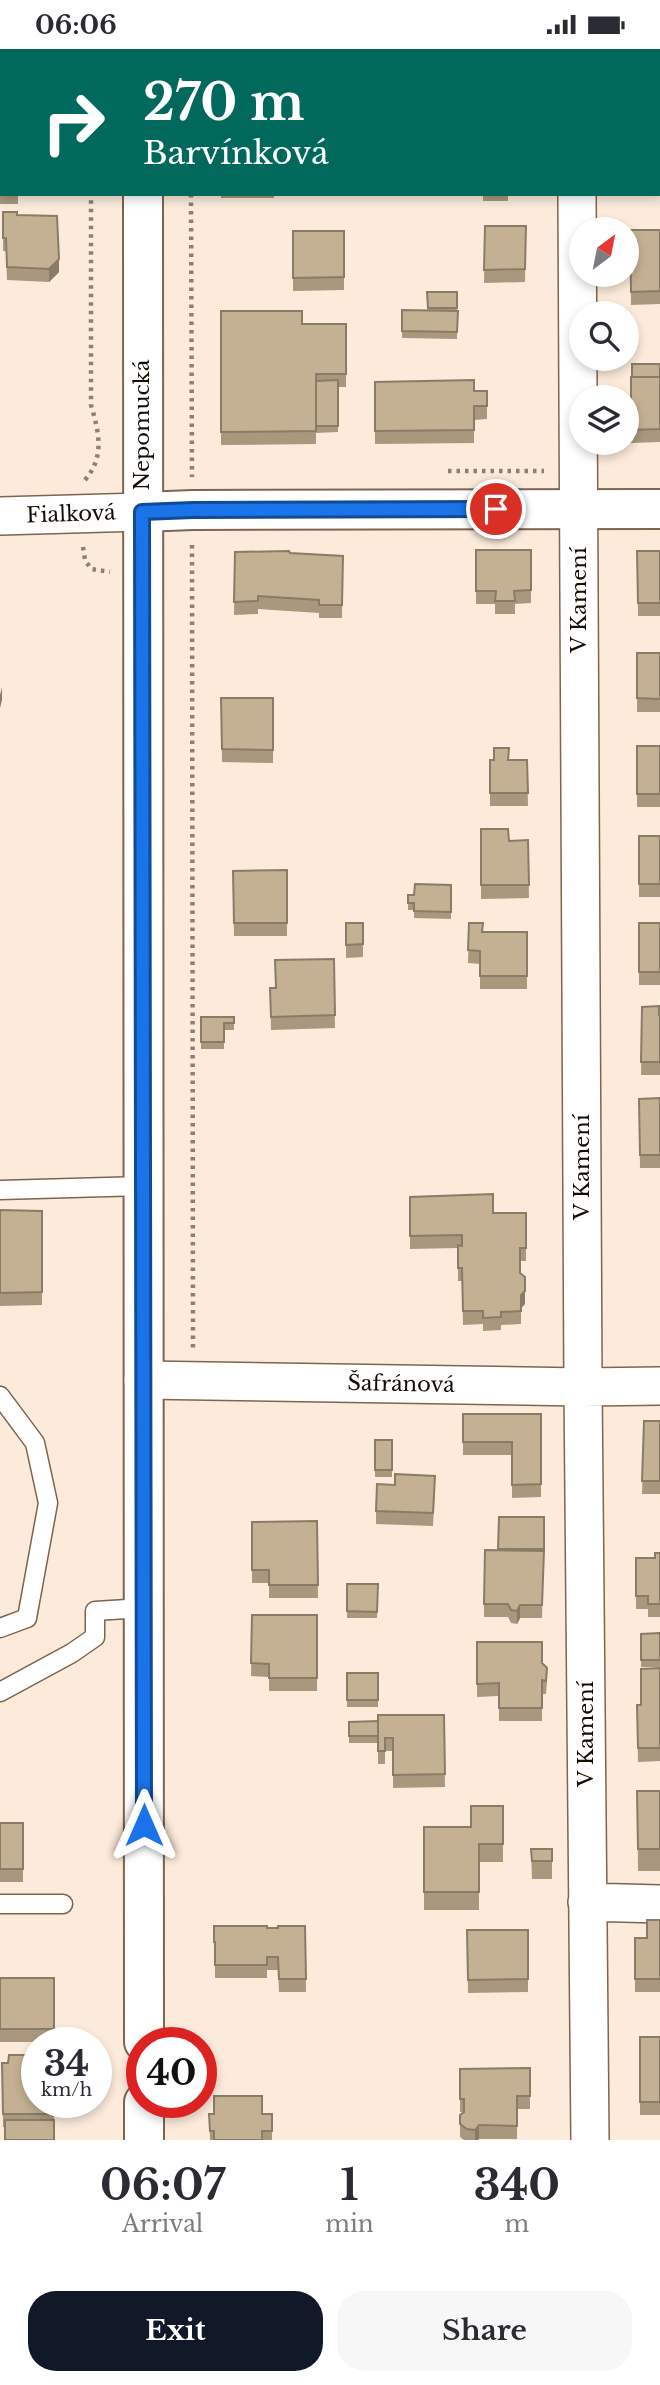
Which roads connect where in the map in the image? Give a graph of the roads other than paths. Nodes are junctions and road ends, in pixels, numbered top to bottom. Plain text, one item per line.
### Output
1 (143, 196) edge
2 (577, 196) edge
3 (578, 509) junction
4 (660, 509) edge
5 (142, 512) junction
6 (0, 516) edge
7 (142, 1186) junction
8 (0, 1190) edge
9 (143, 1380) junction
10 (583, 1387) junction
11 (660, 1387) edge
12 (0, 1395) edge
13 (143, 1608) junction
14 (0, 1628) edge
15 (0, 1692) edge
16 (587, 1902) junction
17 (660, 1903) edge
18 (0, 1904) edge
19 (64, 1905) dead end
20 (144, 2027) edge
21 (144, 2118) edge
22 (144, 2140) edge
23 (590, 2140) edge

1 - 5 street, Nepomucká
2 - 3 street, V Kamení
3 - 4 street
3 - 5 street
3 - 10 street, V Kamení
5 - 6 street, Fialková
5 - 7 street, Nepomucká
7 - 8 lane
7 - 9 street, Nepomucká
9 - 10 street, Šafránová
9 - 13 street, Nepomucká
10 - 11 street, Šafránová
10 - 16 street, V Kamení
12 - 14 lane
13 - 15 lane
13 - 20 street, Nepomucká
16 - 17 street
16 - 23 street, V Kamení
18 - 19 lane
21 - 22 street

